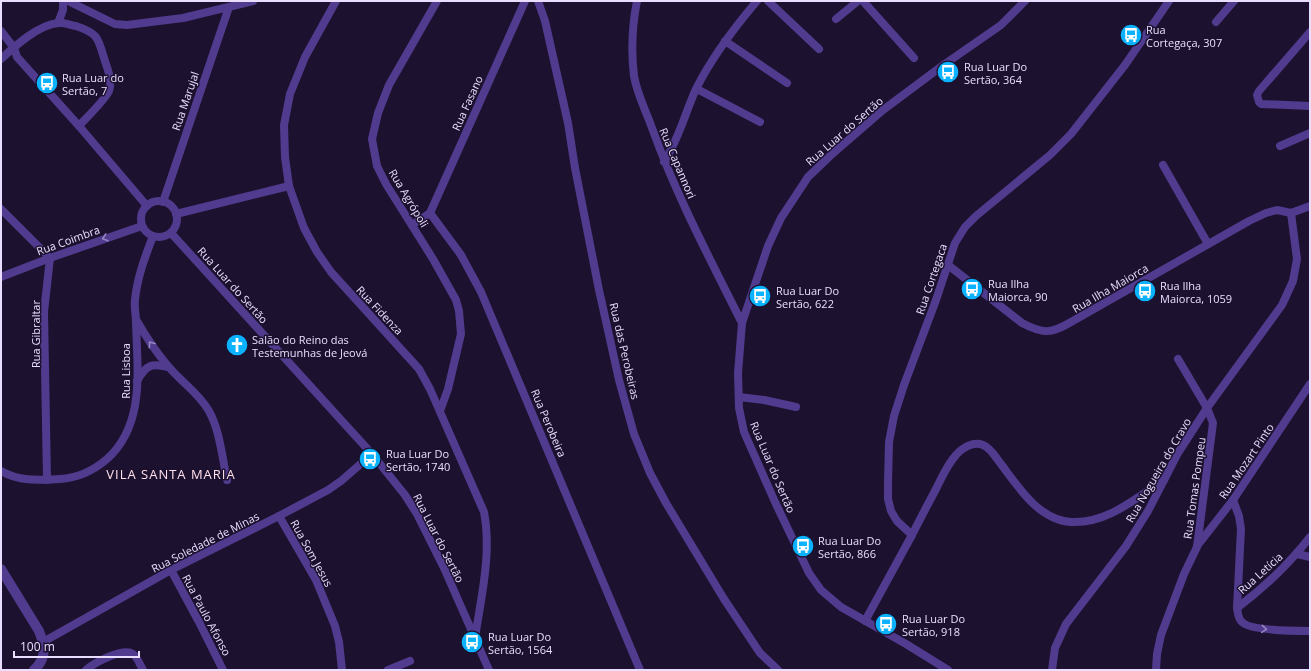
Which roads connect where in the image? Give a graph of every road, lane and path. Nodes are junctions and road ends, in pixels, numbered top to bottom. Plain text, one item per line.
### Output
1 (63, 1) edge
2 (68, 1) edge
3 (253, 1) edge
4 (336, 1) edge
5 (437, 1) edge
6 (525, 1) edge
7 (538, 1) edge
8 (637, 1) edge
9 (757, 1) edge
10 (768, 1) edge
11 (858, 1) edge
12 (863, 1) edge
13 (1025, 1) edge
14 (1170, 1) edge
15 (1234, 1) edge
16 (229, 8) junction
17 (836, 19) dead end
18 (58, 22) junction
19 (1216, 22) dead end
20 (94, 24) junction
21 (1, 31) edge
22 (1310, 32) edge
23 (725, 41) junction
24 (14, 48) junction
25 (819, 48) dead end
26 (3, 53) edge
27 (17, 58) junction
28 (914, 58) dead end
29 (787, 83) dead end
30 (696, 89) junction
31 (1310, 106) edge
32 (760, 122) dead end
33 (79, 126) junction
34 (1310, 133) edge
35 (1280, 146) dead end
36 (664, 162) junction
37 (1163, 165) dead end
38 (289, 186) junction
39 (163, 202) junction
40 (147, 206) junction
41 (1310, 206) edge
42 (1, 209) edge
43 (430, 213) junction
44 (1291, 213) junction
45 (176, 214) junction
46 (412, 225) junction
47 (142, 226) junction
48 (171, 233) junction
49 (153, 236) junction
50 (1208, 244) junction
51 (50, 258) junction
52 (948, 264) junction
53 (1, 277) edge
54 (136, 320) junction
55 (742, 323) junction
56 (1178, 359) dead end
57 (168, 367) junction
58 (137, 381) junction
59 (1310, 384) edge
60 (739, 397) junction
61 (796, 407) dead end
62 (1208, 408) junction
63 (440, 411) junction
64 (372, 454) junction
65 (1, 471) edge
66 (1164, 479) junction
67 (47, 480) junction
68 (227, 480) dead end
69 (1233, 500) junction
70 (279, 516) junction
71 (912, 535) junction
72 (1310, 537) edge
73 (1196, 547) junction
74 (1297, 554) junction
75 (1310, 557) edge
76 (1, 570) edge
77 (171, 570) junction
78 (1237, 608) junction
79 (865, 621) junction
80 (1310, 631) edge
81 (475, 638) junction
82 (43, 642) junction
83 (410, 661) dead end
84 (38, 669) edge
85 (86, 670) edge
86 (143, 670) edge
87 (223, 670) edge
88 (342, 670) edge
89 (388, 670) edge
90 (489, 670) edge
91 (640, 670) edge
92 (778, 670) edge
93 (948, 670) edge
94 (1052, 670) edge
95 (1156, 670) edge

1 - 18 street
2 - 20 street
3 - 16 street
4 - 38 street, Rua Fidenza
5 - 46 street, Rua Agrópoli
6 - 43 street, Rua Fasano
7 - 92 street, Rua das Perobeiras
8 - 36 street, Rua Capannori
9 - 23 street
10 - 25 street
11 - 17 street
12 - 28 street
13 - 55 street, Rua Luar do Sertão
14 - 52 street, Rua Cortegaca
15 - 19 street
16 - 20 street
16 - 39 street, Rua Marujal
18 - 20 street
18 - 24 street
20 - 33 street
21 - 24 street
22 - 31 street
23 - 29 street
23 - 30 street
24 - 26 street
24 - 27 street
26 - 27 street
27 - 33 street
30 - 32 street
30 - 36 street
33 - 40 street
34 - 35 street
36 - 55 street, Rua Capannori
37 - 50 street
38 - 45 street
38 - 63 street, Rua Fidenza
39 - 40 street
39 - 45 street
40 - 47 street
41 - 44 street
42 - 51 street
43 - 46 street
43 - 91 street, Rua Perobeira
44 - 50 street, Rua Ilha Maiorca
44 - 62 street, Rua Nogueira do Cravo
45 - 48 street
46 - 63 street, Rua Agrópoli
47 - 49 street
47 -> 51 street, Rua Coimbra
48 - 49 street
48 - 64 street, Rua Luar do Sertão
49 - 54 street, Rua Lisboa
50 - 52 street, Rua Ilha Maiorca
51 - 53 street, Rua Coimbra
51 - 67 street, Rua Gibraltar
52 - 71 street, Rua Cortegaca
57 -> 54 street
54 - 58 street, Rua Lisboa
55 - 60 street, Rua Luar do Sertão
56 - 62 street, Rua Tomas Pompeu
57 - 58 street
57 - 68 street
58 - 67 street, Rua Lisboa
59 - 69 street, Rua Mozart Pinto
60 - 61 street
60 - 79 street, Rua Luar do Sertão
62 - 66 street, Rua Nogueira do Cravo
62 - 73 street, Rua Tomas Pompeu
63 - 81 street, Rua Fidenza
64 - 70 street, Rua Soledade de Minas
64 - 81 street, Rua Luar do Sertão
65 - 67 street, Rua Lisboa
66 - 71 street
66 - 94 street, Rua Nogueira do Cravo
69 - 73 street, Rua Mozart Pinto
69 - 78 street
70 - 77 street, Rua Soledade de Minas
70 - 88 street, Rua Som Jesus
71 - 79 street
72 - 74 street, Rua Letícia
73 - 95 street, Rua Tomas Pompeu
74 - 75 street, Rua Letícia
74 - 78 street, Rua Letícia
76 - 82 street
77 - 82 street, Rua Soledade de Minas
77 - 87 street, Rua Paulo Afonso
78 -> 80 street
79 - 93 street, Rua Luar do Sertão
81 - 90 street, Rua Luar do Sertão
82 - 84 street
83 - 89 street
85 - 86 street

